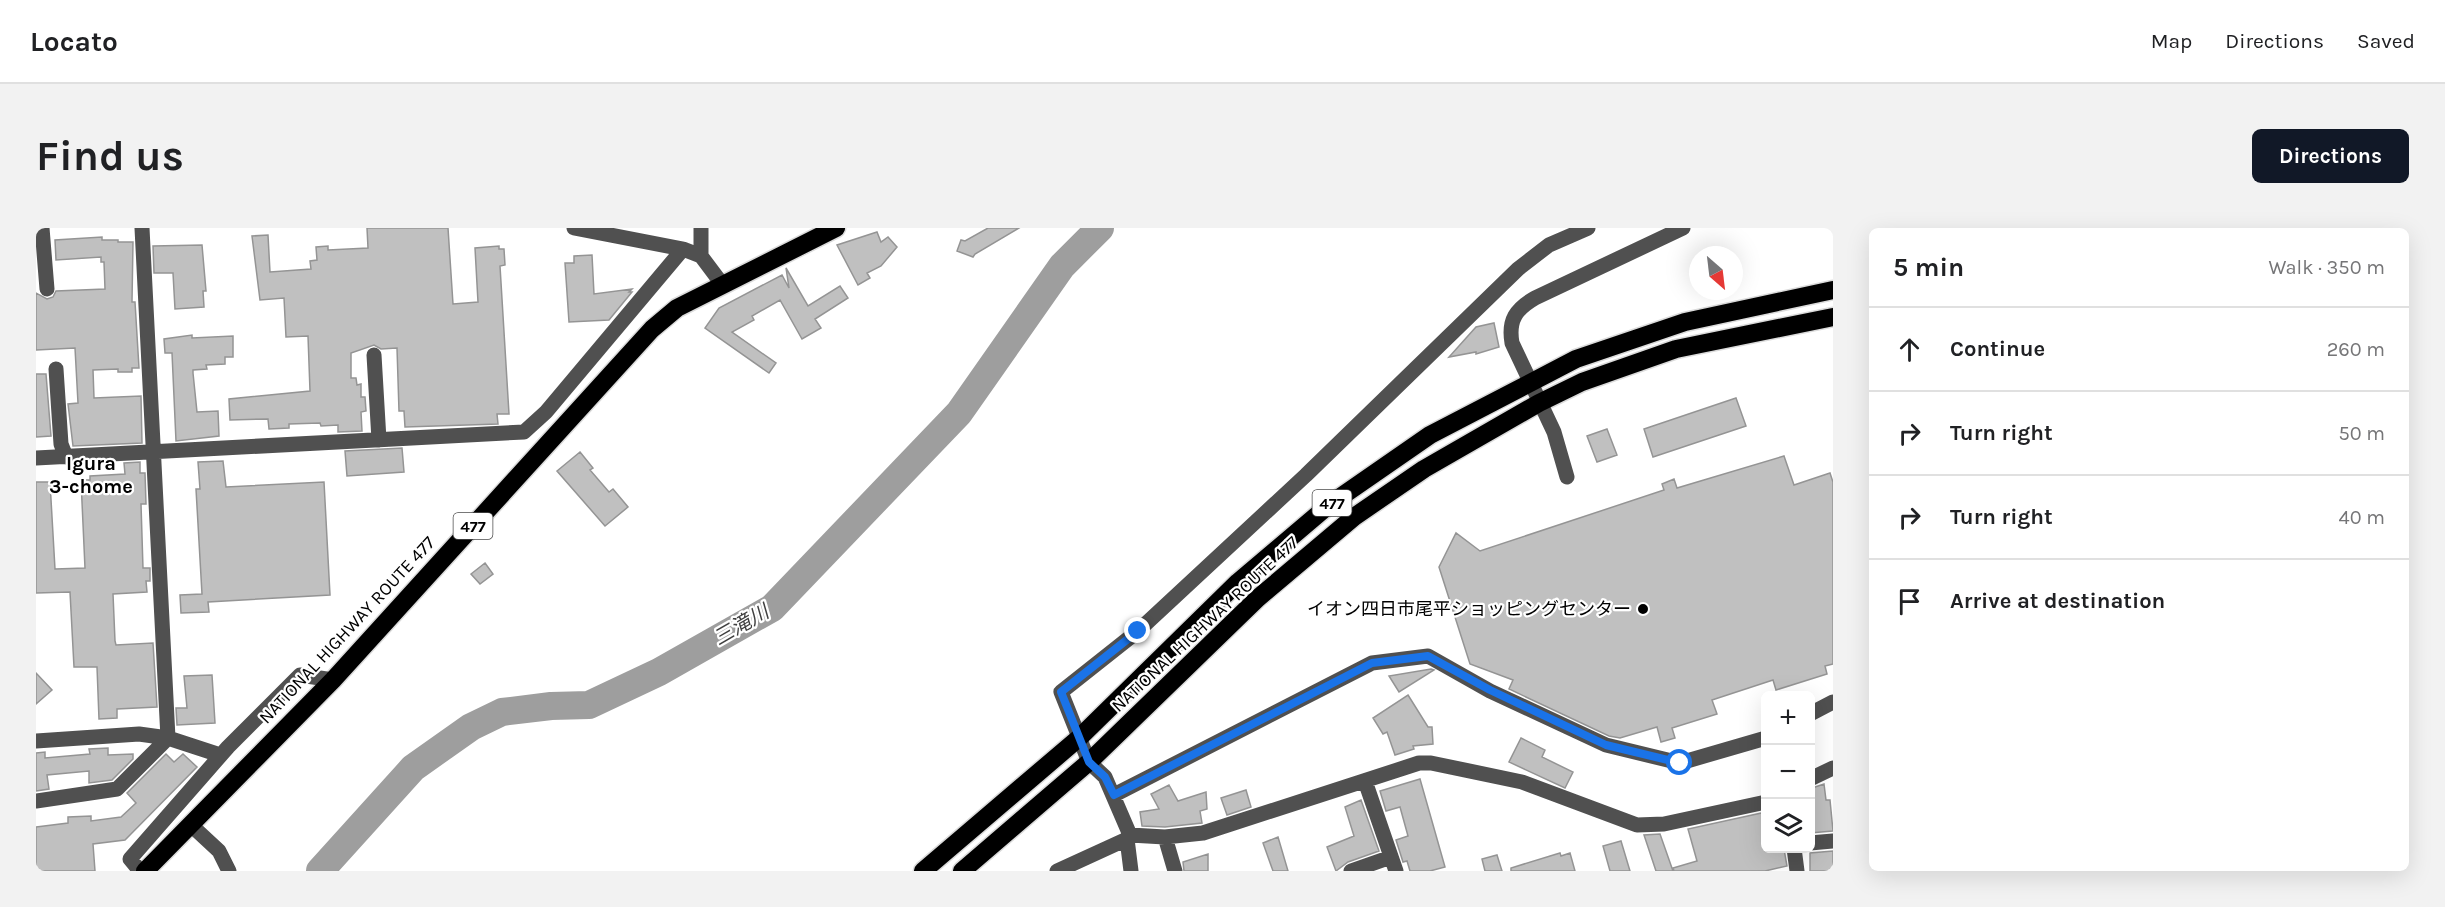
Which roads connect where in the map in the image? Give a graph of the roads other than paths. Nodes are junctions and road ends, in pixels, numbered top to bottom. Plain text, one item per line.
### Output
1 (42, 228) edge
2 (142, 228) edge
3 (574, 228) edge
4 (701, 228) edge
5 (836, 228) edge
6 (1588, 228) edge
7 (1683, 228) edge
8 (683, 249) junction
9 (701, 256) junction
10 (722, 284) junction
11 (47, 289) dead end
12 (1833, 290) edge
13 (1833, 317) edge
14 (1833, 326) edge
15 (1724, 338) junction
16 (374, 355) dead end
17 (57, 369) dead end
18 (1529, 382) junction
19 (1539, 403) junction
20 (380, 440) junction
21 (153, 454) junction
22 (66, 457) junction
23 (36, 458) edge
24 (1567, 477) dead end
25 (333, 680) junction
26 (1833, 702) edge
27 (1815, 711) edge
28 (1080, 737) junction
29 (168, 738) junction
30 (1761, 739) edge
31 (36, 741) edge
32 (220, 755) junction
33 (1089, 762) junction
34 (1833, 768) edge
35 (1815, 777) edge
36 (1365, 781) junction
37 (1114, 795) junction
38 (36, 801) edge
39 (1761, 803) edge
40 (191, 825) junction
41 (1129, 837) junction
42 (1165, 837) junction
43 (1833, 841) edge
44 (1815, 843) edge
45 (1794, 853) edge
46 (1393, 864) edge
47 (1792, 870) edge
48 (140, 871) edge
49 (145, 871) edge
50 (230, 871) edge
51 (923, 871) edge
52 (962, 871) edge
53 (1057, 871) edge
54 (1131, 871) edge
55 (1175, 871) edge
56 (1351, 871) edge

1 - 11 street
2 - 21 street
3 - 8 street
4 - 9 street
5 - 10 highway, NATIONAL HIGHWAY ROUTE 477 / 477
6 - 28 street
7 - 18 street
8 - 9 street
8 - 20 street
9 - 10 street
10 - 25 highway, NATIONAL HIGHWAY ROUTE 477 / 477
12 - 18 highway, NATIONAL HIGHWAY ROUTE 477 / 477
13 - 15 highway, NATIONAL HIGHWAY ROUTE 477 / 477
14 - 15 street
15 - 19 highway, NATIONAL HIGHWAY ROUTE 477 / 477
16 - 20 street
17 - 22 street
18 - 19 street
18 - 28 highway, NATIONAL HIGHWAY ROUTE 477 / 477
19 - 24 street
19 - 33 highway, NATIONAL HIGHWAY ROUTE 477 / 477
20 - 21 street
21 - 22 street
21 - 29 street
22 - 23 street
25 - 32 street
25 - 40 highway, NATIONAL HIGHWAY ROUTE 477 / 477
26 - 27 street
28 - 33 street
28 - 51 highway, NATIONAL HIGHWAY ROUTE 477 / 477
29 - 31 street
29 - 32 street
29 - 38 street
30 - 37 street
32 - 48 street
33 - 37 street
33 - 52 highway, NATIONAL HIGHWAY ROUTE 477 / 477
34 - 35 street
36 - 39 street
36 - 42 street
36 - 46 street
37 - 41 street
40 - 49 highway, NATIONAL HIGHWAY ROUTE 477 / 477
40 - 50 street
41 - 42 street
41 - 53 street
41 - 54 street
42 - 55 street
43 - 44 street
45 - 47 street
46 - 56 street

